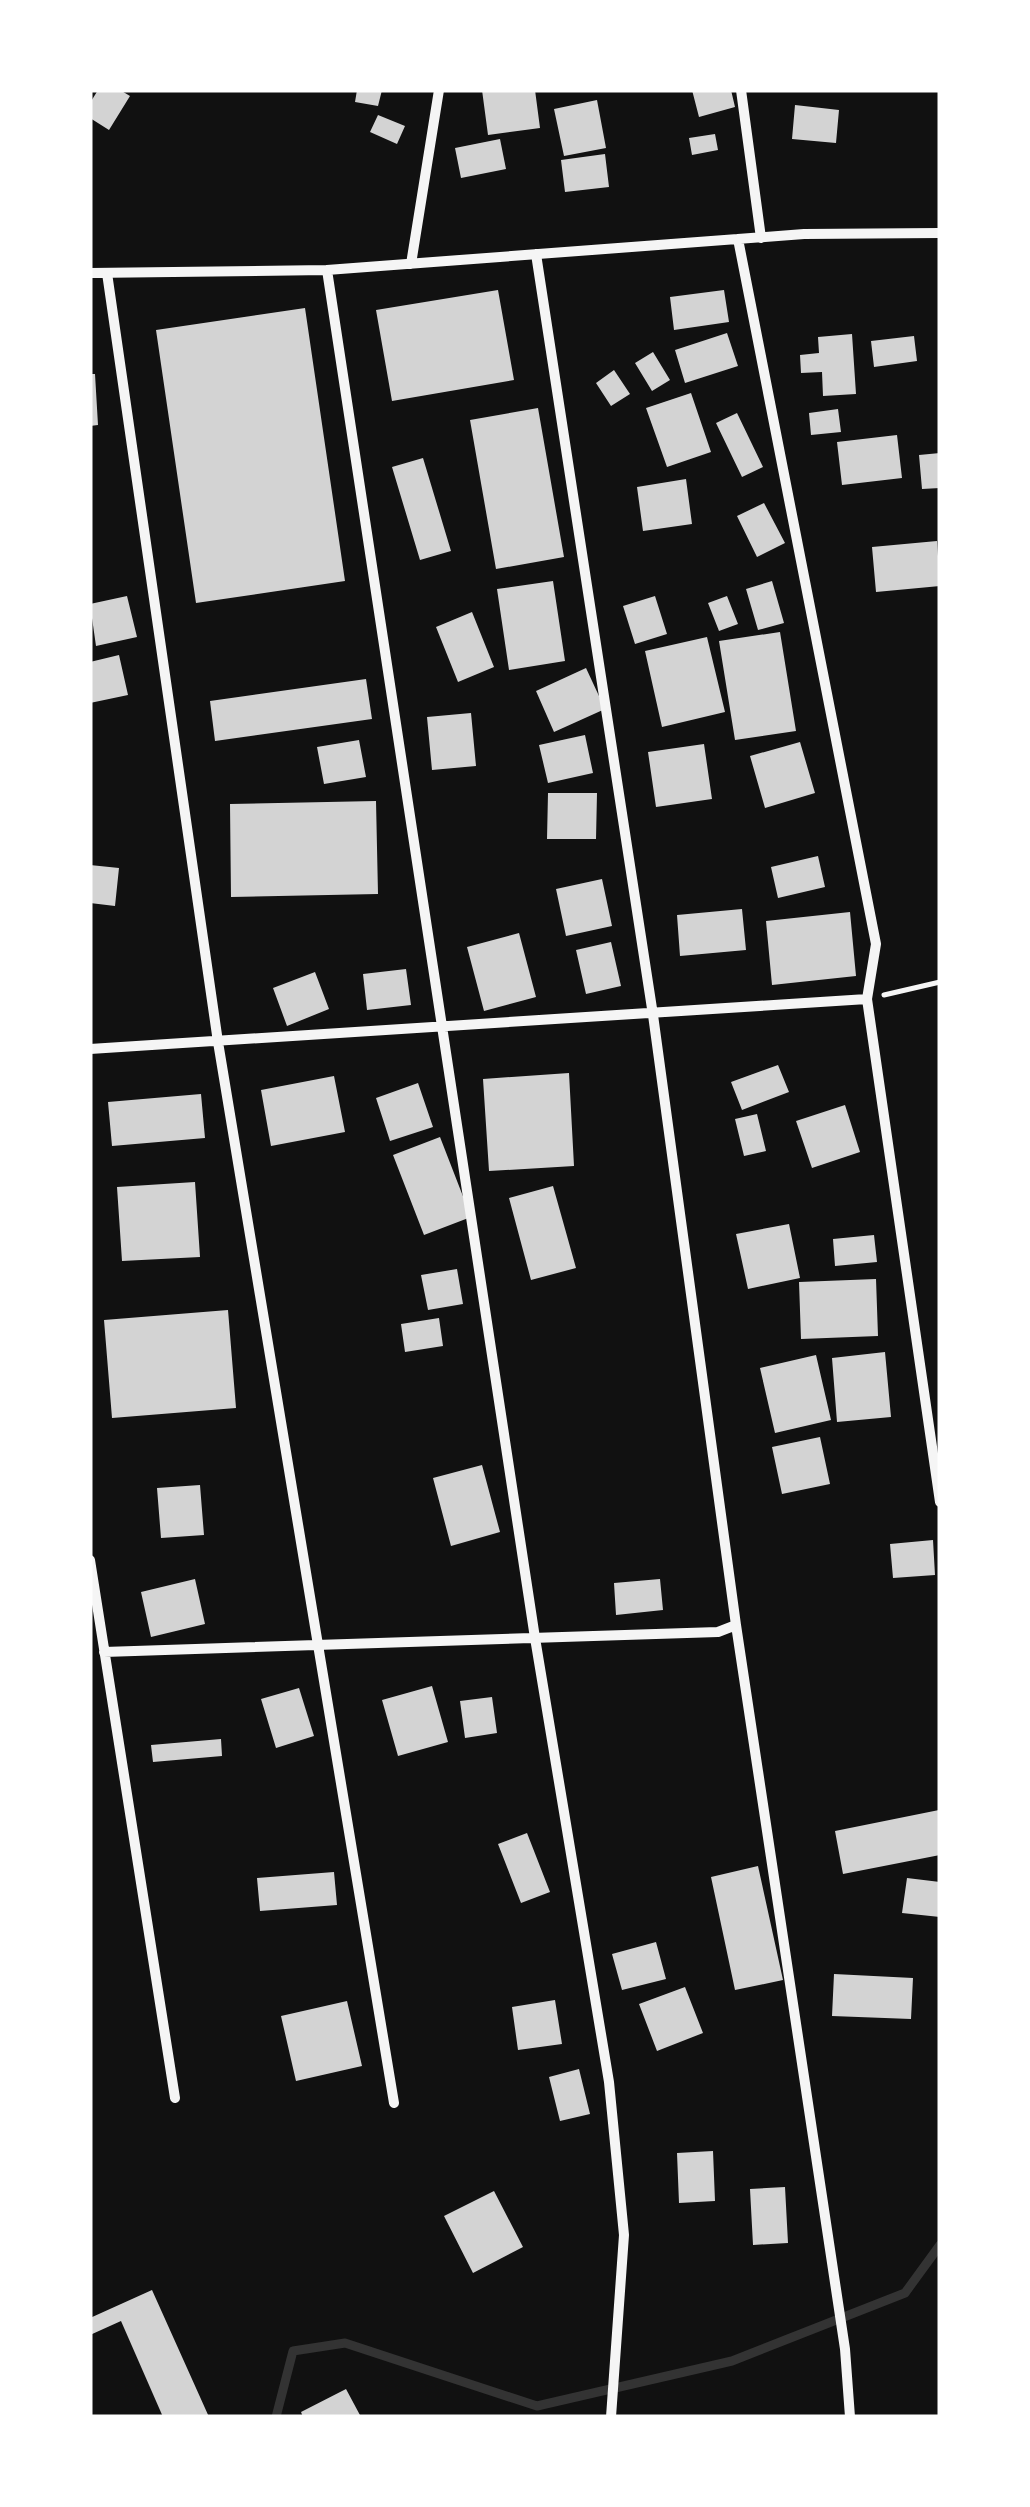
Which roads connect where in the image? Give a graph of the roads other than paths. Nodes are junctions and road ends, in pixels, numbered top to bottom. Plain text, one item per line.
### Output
1 (439, 90) edge
2 (742, 90) edge
3 (940, 234) edge
4 (761, 238) junction
5 (738, 239) junction
6 (536, 254) junction
7 (411, 264) junction
8 (327, 270) junction
9 (107, 273) junction
10 (90, 274) edge
11 (868, 999) junction
12 (654, 1015) junction
13 (444, 1024) junction
14 (218, 1042) junction
15 (90, 1049) edge
16 (940, 1502) edge
17 (90, 1560) edge
18 (736, 1624) junction
19 (535, 1638) junction
20 (317, 1645) junction
21 (104, 1652) junction
22 (175, 2098) dead end
23 (394, 2103) dead end
24 (611, 2417) edge
25 (850, 2417) edge

1 - 7 street
2 - 4 street
3 - 4 street
4 - 5 street
5 - 6 street
5 - 11 street
6 - 7 street
6 - 12 street
7 - 8 street
8 - 9 street
8 - 13 street
9 - 10 street
9 - 14 street
11 - 12 street
11 - 16 street
12 - 13 street
12 - 18 street
13 - 14 street
13 - 19 street
14 - 15 street
14 - 20 street
17 - 21 street
18 - 19 street
18 - 25 street
19 - 20 street
19 - 24 street
20 - 21 street
20 - 23 street
21 - 22 street

